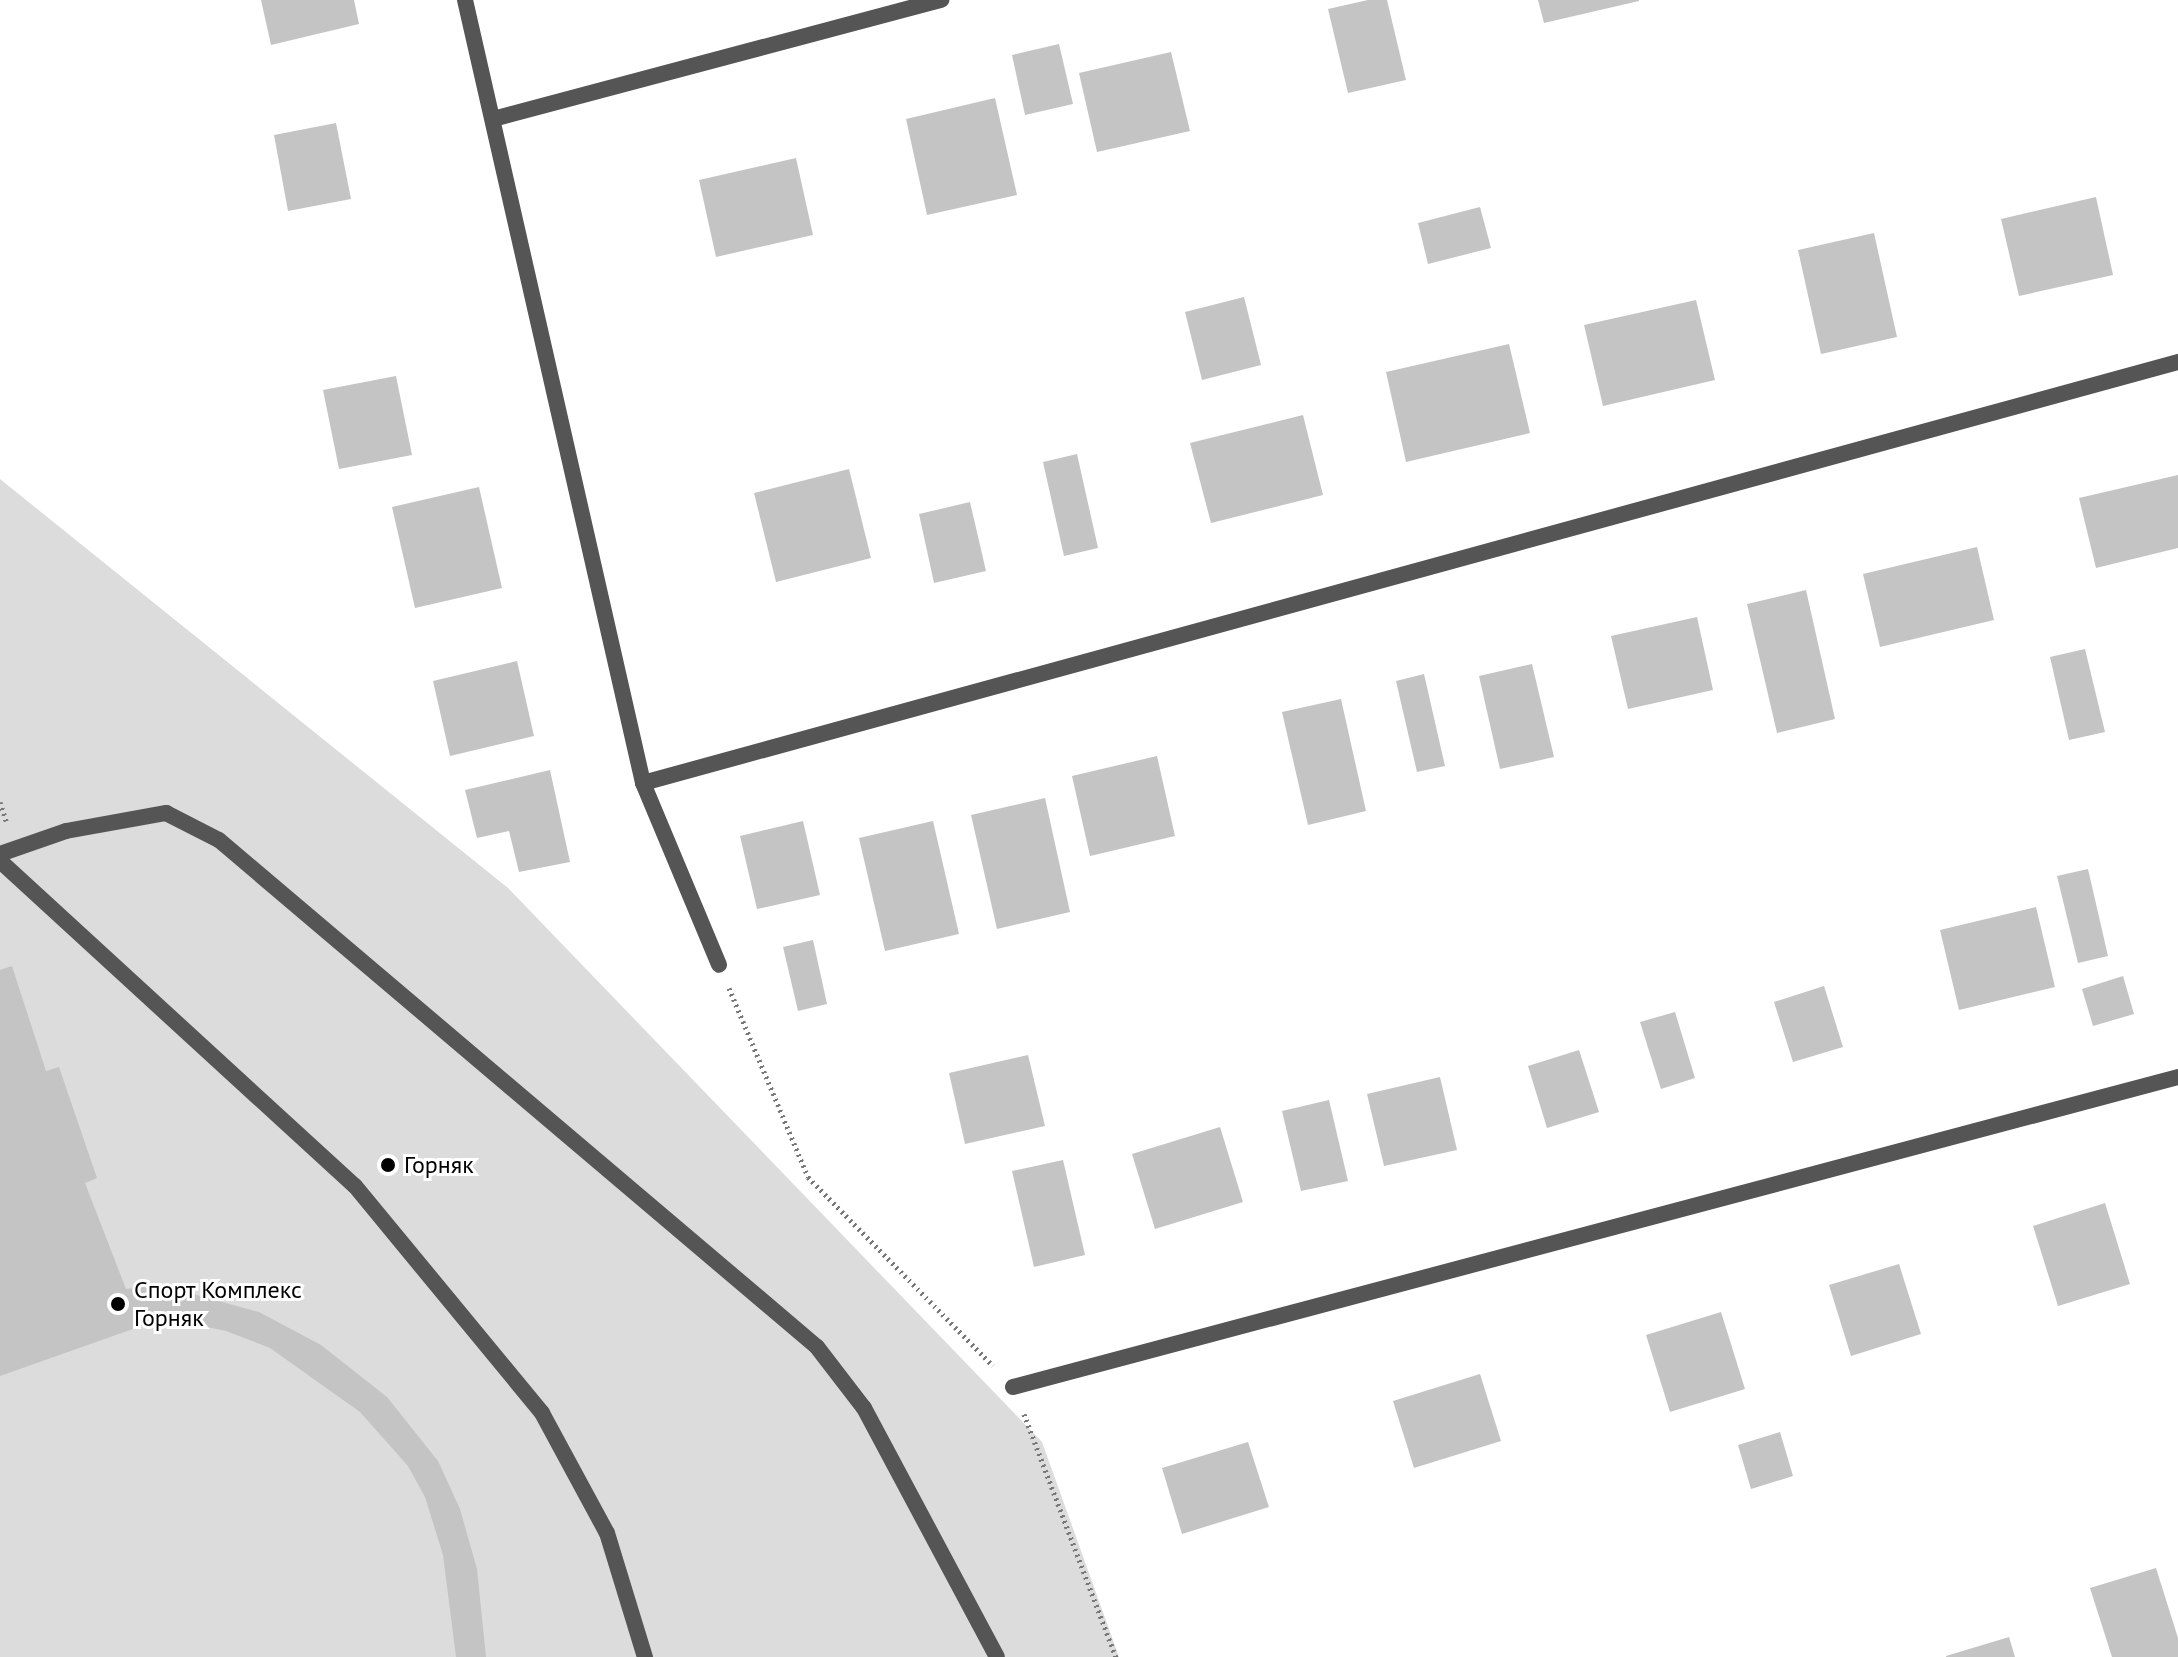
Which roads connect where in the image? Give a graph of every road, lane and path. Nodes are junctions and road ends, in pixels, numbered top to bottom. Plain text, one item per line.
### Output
1 (465, 0) edge
2 (941, 0) edge
3 (493, 119) junction
4 (2178, 362) edge
5 (643, 783) junction
6 (0, 854) edge
7 (0, 861) edge
8 (719, 965) joint
9 (2178, 1077) edge
10 (1013, 1387) junction
11 (645, 1657) edge
12 (997, 1657) edge
13 (1116, 1657) edge

1 - 3 street
2 - 3 street
3 - 5 street
4 - 5 street
5 - 8 street
6 - 12 street
7 - 11 street
8 - 10 path
9 - 10 street
10 - 13 path

